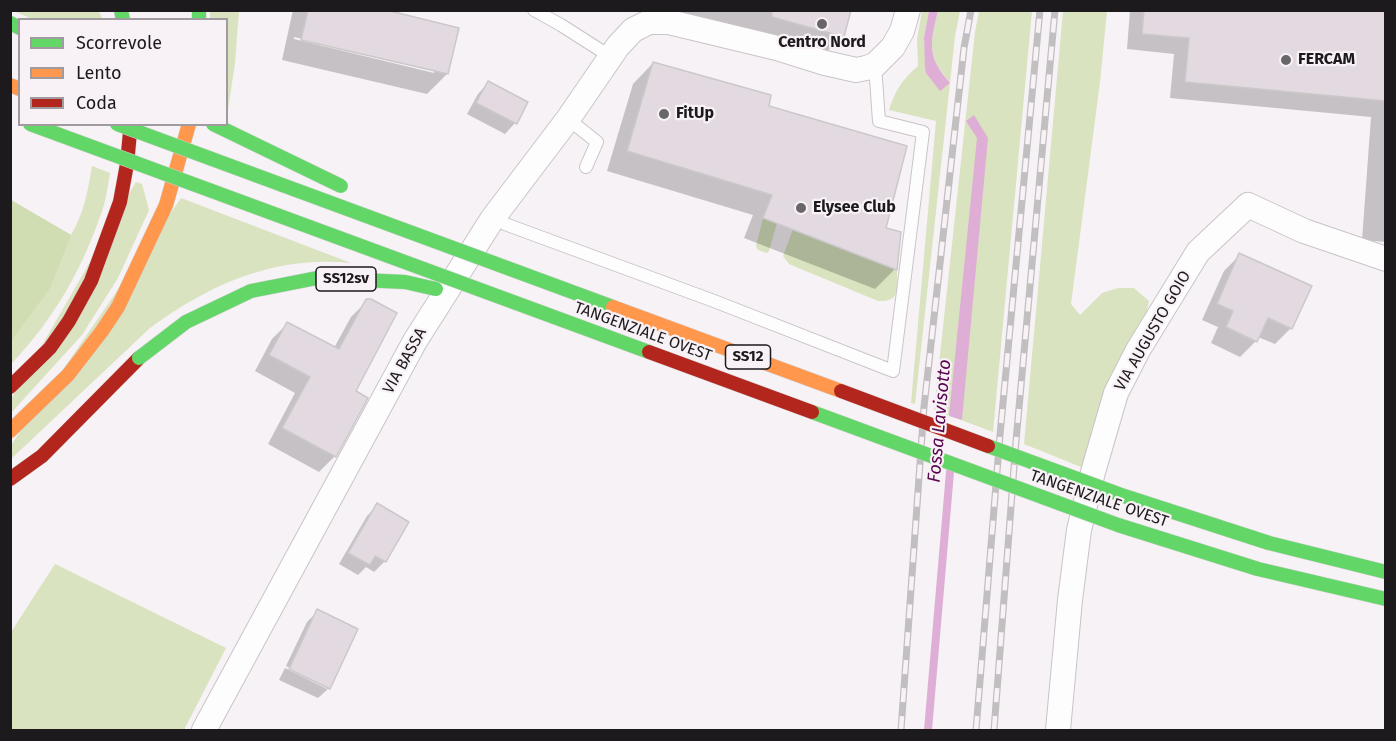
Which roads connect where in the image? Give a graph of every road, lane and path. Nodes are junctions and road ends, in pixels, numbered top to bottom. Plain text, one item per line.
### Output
1 (534, 10) edge
2 (908, 10) edge
3 (643, 16) edge
4 (611, 57) junction
5 (875, 65) junction
6 (568, 119) junction
7 (35, 126) edge
8 (122, 126) edge
9 (188, 126) edge
10 (217, 126) edge
11 (130, 129) edge
12 (586, 167) dead end
13 (354, 192) dead end
14 (166, 205) junction
15 (408, 217) dead end
16 (493, 218) junction
17 (1386, 259) edge
18 (558, 287) junction
19 (568, 322) junction
20 (10, 387) edge
21 (10, 430) edge
22 (10, 479) edge
23 (1386, 572) edge
24 (1386, 599) edge
25 (204, 730) edge
26 (1058, 730) edge

1 - 4 lane
2 - 5 street
3 - 4 street, VIA BASSA
3 - 5 street
4 - 6 street, VIA BASSA
5 - 16 lane
6 - 12 lane
6 - 16 street, VIA BASSA
7 - 19 highway, TANGENZIALE OVEST / SS12, bridge
8 - 18 highway, TANGENZIALE OVEST / SS12, bridge
9 - 14 highway
10 - 13 highway, bridge
11 - 14 highway
11 - 20 highway
14 - 21 highway
15 - 18 highway, bridge
16 - 25 street, VIA BASSA
17 - 26 street, VIA AUGUSTO GOIO
18 - 23 highway, TANGENZIALE OVEST / SS12, bridge
19 - 22 highway, SS12sv, bridge
19 - 24 highway, TANGENZIALE OVEST / SS12, bridge

